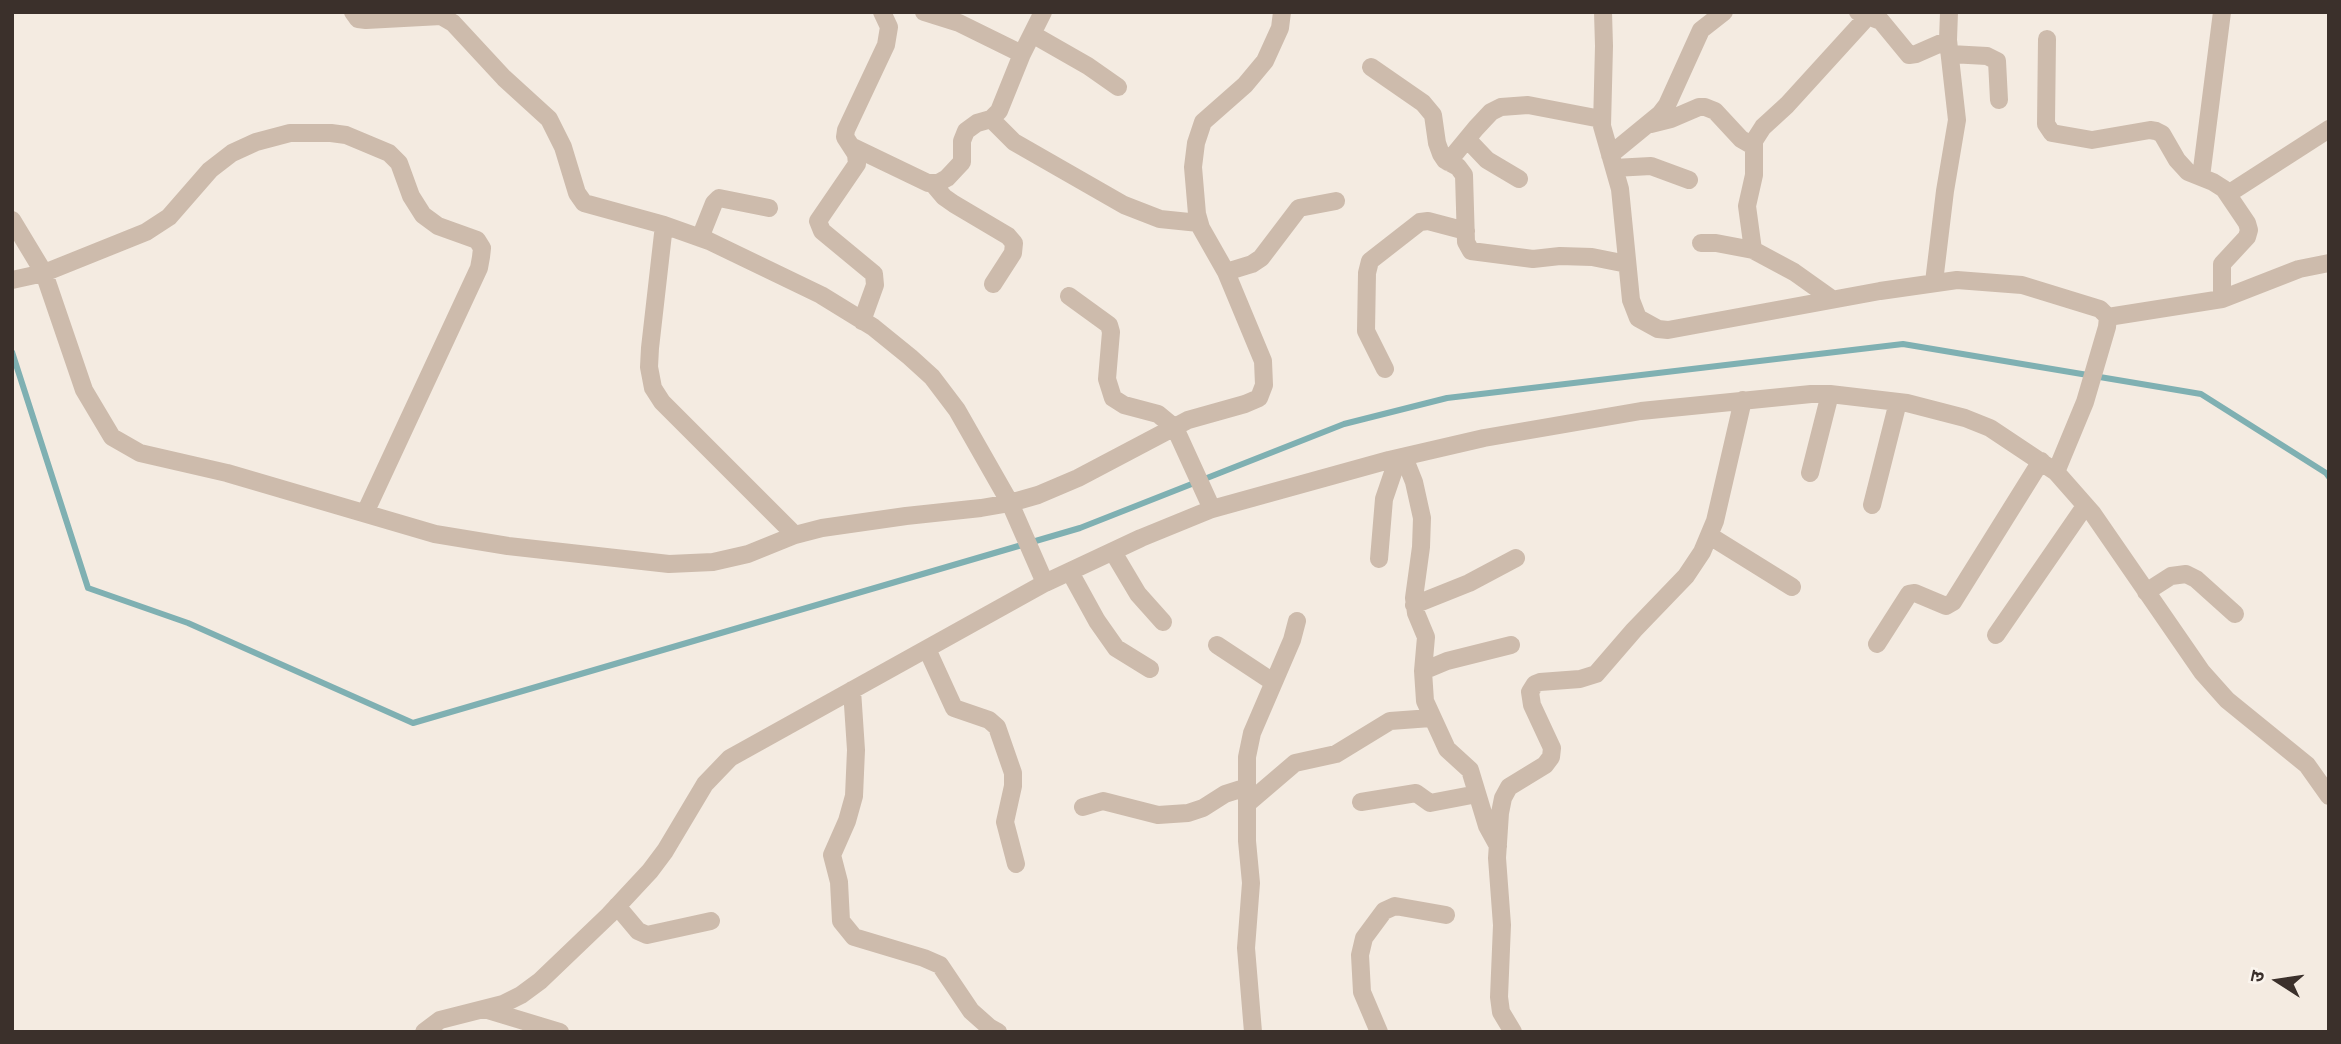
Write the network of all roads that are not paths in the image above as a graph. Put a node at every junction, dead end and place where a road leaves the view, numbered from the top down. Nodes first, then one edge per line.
1 (353, 12) edge
2 (881, 12) edge
3 (924, 12) edge
4 (1043, 12) edge
5 (1282, 12) edge
6 (1603, 12) edge
7 (1724, 12) edge
8 (1950, 12) edge
9 (2222, 12) edge
10 (1863, 14) edge
11 (1032, 34) junction
12 (2047, 39) dead end
13 (1949, 47) junction
14 (1022, 54) junction
15 (1371, 67) dead end
16 (1118, 87) dead end
17 (1999, 100) dead end
18 (991, 119) junction
19 (1601, 119) junction
20 (1651, 124) junction
21 (2329, 129) edge
22 (1467, 139) junction
23 (851, 146) junction
24 (1754, 146) junction
25 (1612, 161) junction
26 (1448, 162) junction
27 (2201, 177) junction
28 (1519, 180) dead end
29 (1689, 180) dead end
30 (933, 184) junction
31 (2228, 194) junction
32 (1336, 201) dead end
33 (769, 208) dead end
34 (12, 220) edge
35 (1199, 223) junction
36 (664, 225) junction
37 (1466, 230) junction
38 (700, 238) junction
39 (1700, 243) dead end
40 (1753, 250) junction
41 (1627, 264) junction
42 (2326, 268) edge
43 (1226, 272) junction
44 (44, 273) junction
45 (19, 279) edge
46 (1934, 282) junction
47 (993, 284) dead end
48 (1069, 296) dead end
49 (1832, 299) junction
50 (2222, 299) junction
51 (862, 321) junction
52 (2107, 322) junction
53 (1385, 369) dead end
54 (1830, 394) junction
55 (1743, 400) junction
56 (1898, 402) junction
57 (1175, 428) junction
58 (1401, 458) junction
59 (2041, 461) junction
60 (2056, 472) junction
61 (1810, 473) dead end
62 (1872, 505) dead end
63 (2085, 506) junction
64 (1212, 509) junction
65 (1012, 510) junction
66 (365, 513) junction
67 (795, 535) junction
68 (1710, 536) junction
69 (1113, 552) junction
70 (1516, 558) dead end
71 (1379, 559) dead end
72 (1070, 572) junction
73 (1043, 578) junction
74 (1792, 587) dead end
75 (2146, 592) junction
76 (1414, 605) junction
77 (2235, 614) dead end
78 (1297, 621) dead end
79 (1163, 622) dead end
80 (1996, 635) dead end
81 (1877, 644) dead end
82 (1511, 645) dead end
83 (1217, 646) dead end
84 (927, 649) junction
85 (1150, 669) dead end
86 (1423, 671) junction
87 (1273, 682) junction
88 (852, 690) junction
89 (1431, 718) junction
90 (1477, 794) junction
91 (1247, 795) junction
92 (2329, 796) edge
93 (1361, 802) dead end
94 (1083, 807) dead end
95 (1498, 846) junction
96 (1016, 864) dead end
97 (617, 906) junction
98 (1446, 915) dead end
99 (710, 922) dead end
100 (484, 1009) junction
101 (424, 1032) edge
102 (561, 1032) edge
103 (998, 1032) edge
104 (1253, 1032) edge
105 (1379, 1032) edge
106 (1513, 1032) edge

1 - 36 street
2 - 23 street
3 - 14 street
4 - 11 street
5 - 35 street
6 - 19 street
7 - 20 street
8 - 13 street
9 - 27 street
10 - 13 street
10 - 24 street
11 - 14 street
11 - 16 street
12 - 27 street
13 - 17 street
13 - 46 street
14 - 18 street
15 - 26 street
18 - 30 street
18 - 35 street
19 - 22 street
19 - 25 street
20 - 24 street
20 - 25 street
21 - 31 street
22 - 26 street
22 - 28 street
23 - 30 street
23 - 51 street
24 - 40 street
25 - 29 street
25 - 41 street
26 - 37 street
27 - 31 street
30 - 47 street
31 - 50 street
32 - 43 street
33 - 38 street
34 - 44 street
35 - 43 street
36 - 38 street
36 - 67 street
37 - 41 street
37 - 53 street
38 - 51 street
39 - 40 street
40 - 49 street
41 - 49 street
42 - 50 street
43 - 57 street
44 - 45 street
44 - 66 street
44 - 66 street
46 - 49 street
46 - 52 street
48 - 57 street
50 - 52 street
51 - 65 street
52 - 60 street
54 - 55 street
54 - 56 street
54 - 61 street
55 - 58 street
55 - 68 street
56 - 59 street
56 - 62 street
57 - 64 street
57 - 65 street
58 - 64 street
58 - 71 street
58 - 76 street
59 - 60 street
59 - 81 street
60 - 63 street
63 - 75 street
63 - 80 street
64 - 69 street
65 - 67 street
65 - 73 street
66 - 67 street
68 - 74 street
68 - 95 street
69 - 72 street
69 - 79 street
70 - 76 street
72 - 73 street
72 - 85 street
73 - 84 street
75 - 77 street
75 - 92 street
76 - 86 street
78 - 87 street
82 - 86 street
83 - 87 street
84 - 88 street
84 - 96 street
86 - 89 street
87 - 91 street
88 - 97 street
88 - 103 street
89 - 90 street
89 - 91 street
90 - 93 street
90 - 95 street
91 - 94 street
91 - 104 street
95 - 106 street
97 - 99 street
97 - 100 street
98 - 105 street
100 - 101 street
100 - 102 street

